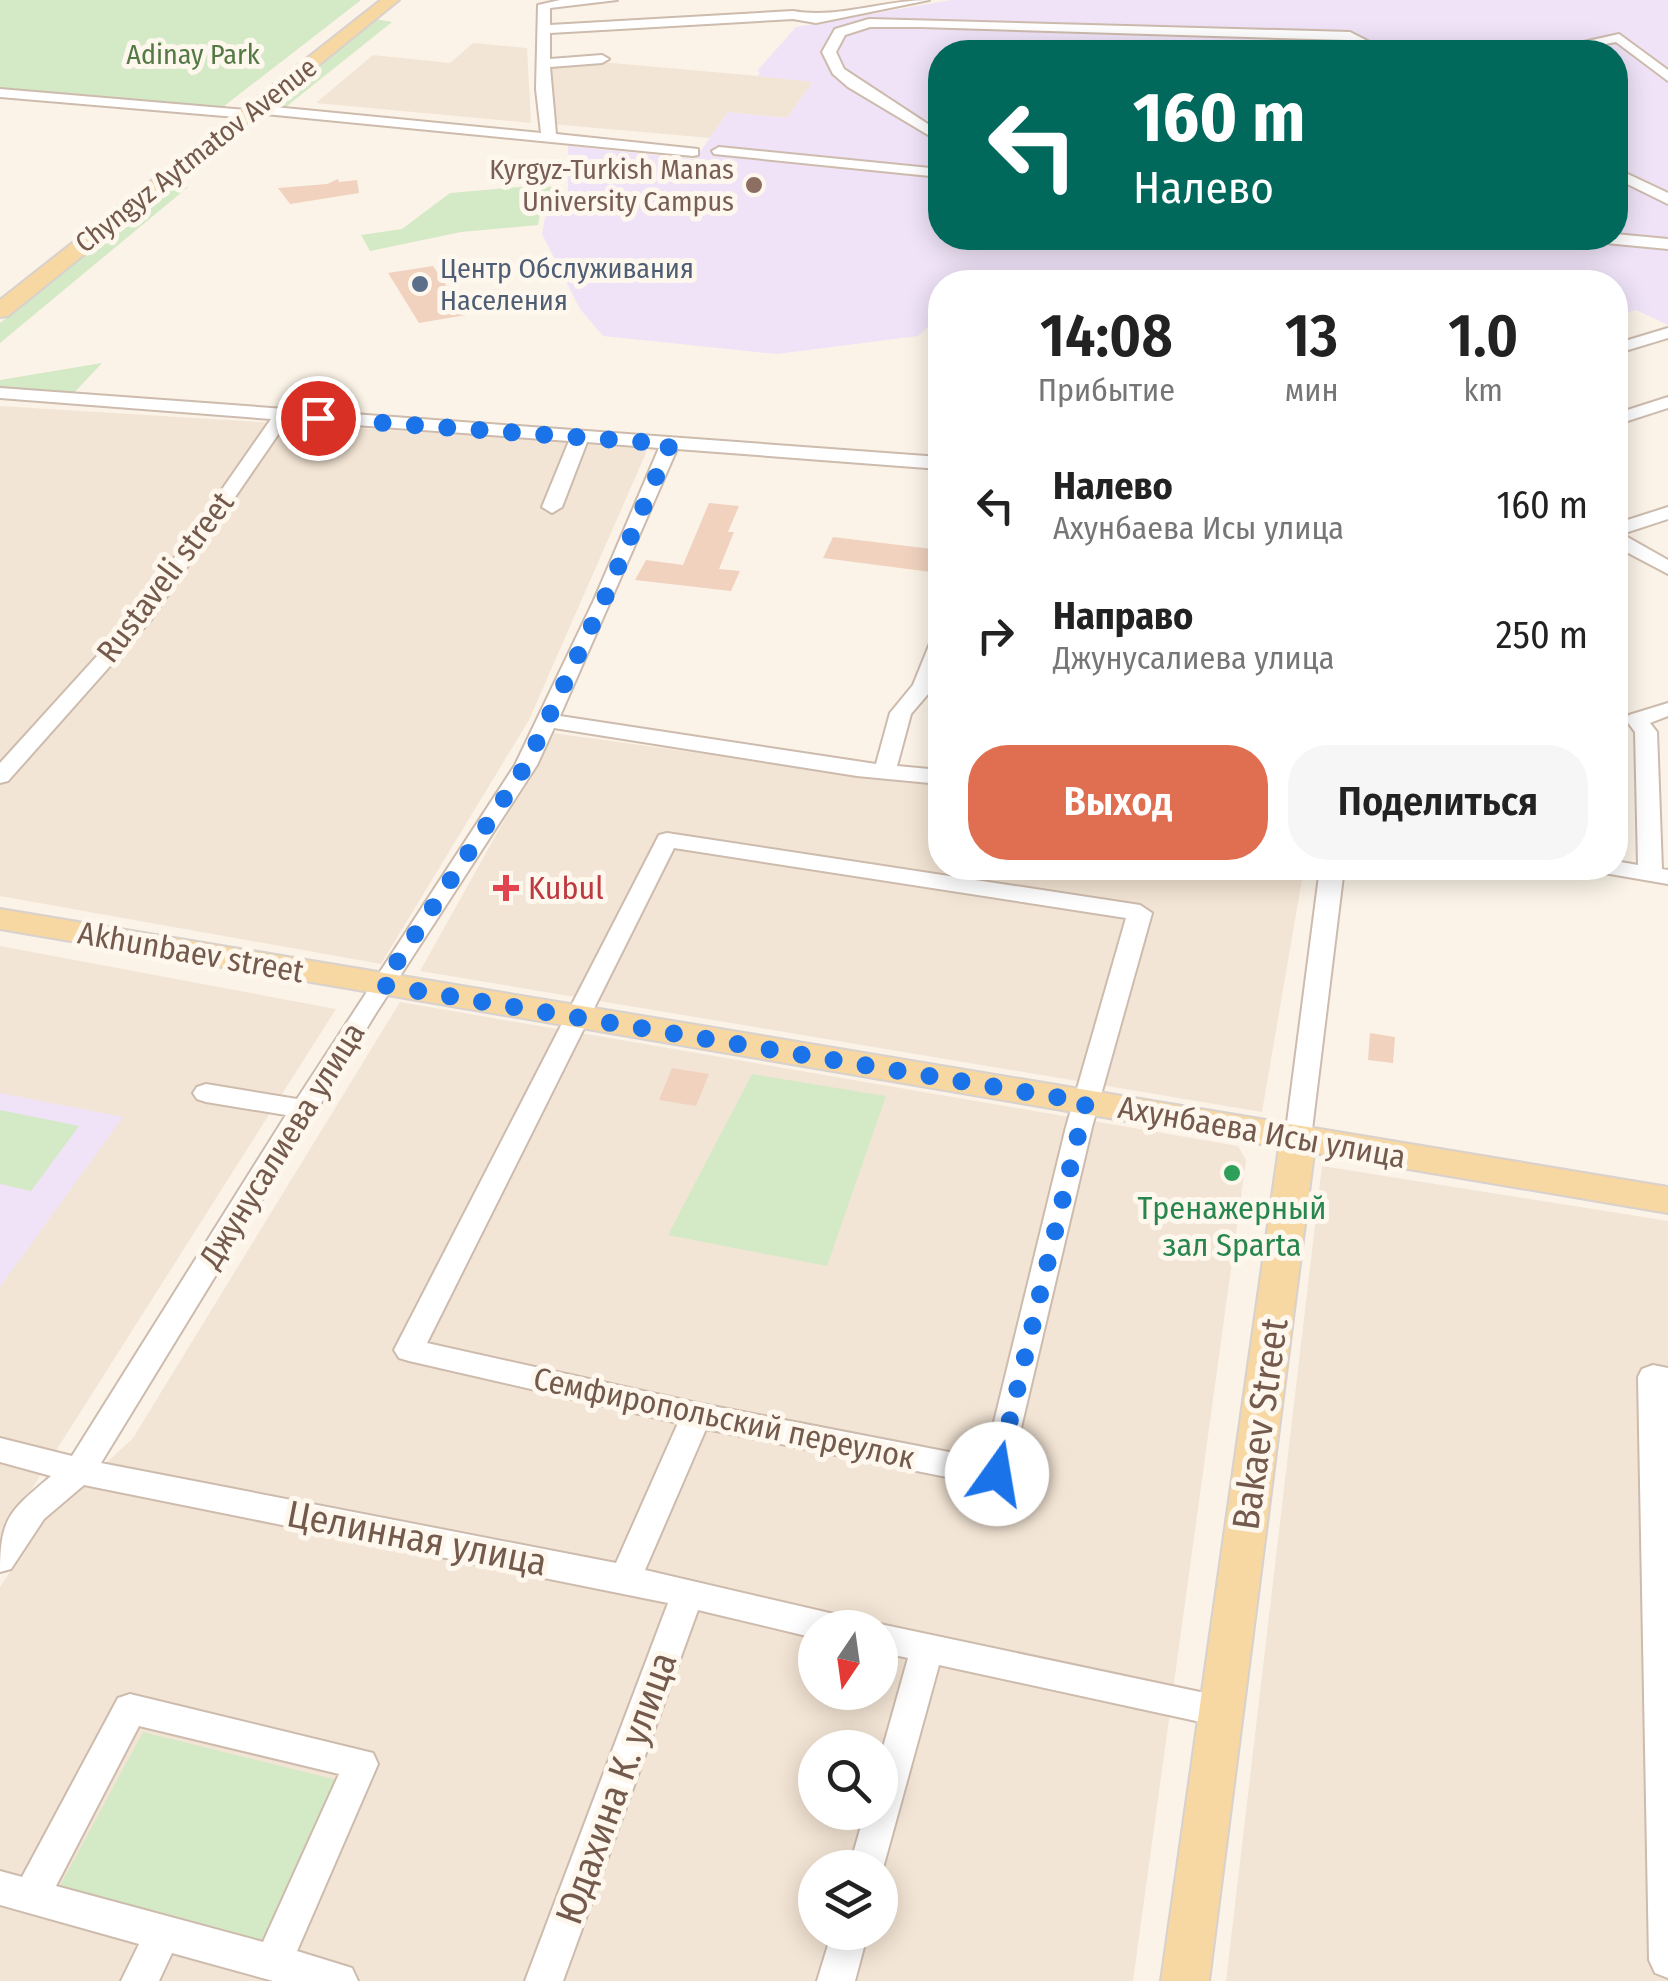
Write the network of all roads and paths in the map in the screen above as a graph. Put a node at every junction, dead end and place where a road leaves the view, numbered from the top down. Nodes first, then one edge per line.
1 (391, 0) edge
2 (611, 0) edge
3 (786, 0) edge
4 (923, 0) edge
5 (793, 15) junction
6 (545, 28) junction
7 (1358, 40) edge
8 (1628, 45) edge
9 (602, 59) dead end
10 (544, 64) junction
11 (1668, 77) edge
12 (0, 93) edge
13 (251, 112) junction
14 (928, 130) edge
15 (550, 139) junction
16 (719, 151) dead end
17 (693, 152) dead end
18 (928, 172) edge
19 (1628, 178) edge
20 (1668, 198) edge
21 (1628, 240) edge
22 (1668, 244) edge
23 (0, 311) edge
24 (1668, 333) edge
25 (1628, 345) edge
26 (0, 393) edge
27 (1668, 402) edge
28 (282, 415) junction
29 (1628, 416) edge
30 (580, 437) junction
31 (670, 444) junction
32 (928, 462) edge
33 (552, 508) dead end
34 (1668, 513) edge
35 (1628, 529) edge
36 (1628, 542) edge
37 (1668, 568) edge
38 (928, 674) edge
39 (1668, 709) edge
40 (548, 721) junction
41 (1657, 733) edge
42 (885, 770) junction
43 (928, 775) edge
44 (0, 776) edge
45 (1628, 871) edge
46 (1659, 876) edge
47 (1330, 880) edge
48 (0, 919) edge
49 (382, 985) junction
50 (575, 1017) junction
51 (206, 1093) dead end
52 (1086, 1102) junction
53 (304, 1109) junction
54 (1298, 1138) junction
55 (1668, 1200) edge
56 (1668, 1380) edge
57 (697, 1415) junction
58 (0, 1450) edge
59 (79, 1471) junction
60 (0, 1560) edge
61 (625, 1580) junction
62 (688, 1594) junction
63 (798, 1620) edge
64 (898, 1642) edge
65 (927, 1649) junction
66 (1219, 1711) junction
67 (873, 1850) edge
68 (16, 1892) edge
69 (163, 1933) junction
70 (845, 1950) edge
71 (1668, 1960) edge
72 (273, 1963) junction
73 (140, 1981) edge
74 (339, 1981) edge
75 (544, 1981) edge
76 (836, 1981) edge
77 (1185, 1981) edge

1 - 13 main road, Chyngyz Aytmatov Avenue
2 - 6 street
3 - 5 street
4 - 5 street
5 - 6 street
6 - 10 street
7 - 14 street
8 - 11 street
9 - 10 street
10 - 15 street
12 - 13 street
13 - 15 street
13 - 23 main road, Chyngyz Aytmatov Avenue
15 - 17 street
16 - 18 street
19 - 20 street
21 - 22 street
24 - 25 street
26 - 28 street
27 - 29 street
28 - 30 street
28 - 44 street, Rustaveli street
30 - 31 street
30 - 33 street
31 - 32 street
31 - 40 street, Джунусалиева улица
34 - 35 street
36 - 37 street
38 - 42 street
39 - 41 street
40 - 42 street
40 - 49 street, Джунусалиева улица
41 - 46 street
42 - 43 street
45 - 46 street
47 - 54 street, Bakaev Street
48 - 49 main road, Akhunbaev street
49 - 50 main road, Ахунбаева Исы улица
49 - 53 street, Джунусалиева улица
50 - 52 main road, Ахунбаева Исы улица
50 - 52 street, Семфиропольский переулок
50 - 57 street, Семфиропольский переулок
51 - 53 street
52 - 54 main road, Ахунбаева Исы улица
52 - 57 street, Семфиропольский переулок
53 - 59 street, Джунусалиева улица
54 - 55 main road, Ахунбаева Исы улица
54 - 66 main road, Bakaev Street
56 - 71 street
57 - 61 street
58 - 59 street, Целинная улица
59 - 60 street, Джунусалиева улица
59 - 61 street, Целинная улица
61 - 62 street, Целинная улица
62 - 63 street, Целинная улица
62 - 75 street, Юдахина К. улица
64 - 65 street
65 - 66 street
65 - 67 street
66 - 77 main road, Bakaev Street
68 - 69 street
68 - 72 street
69 - 72 street
69 - 73 street
70 - 76 street
72 - 74 street

